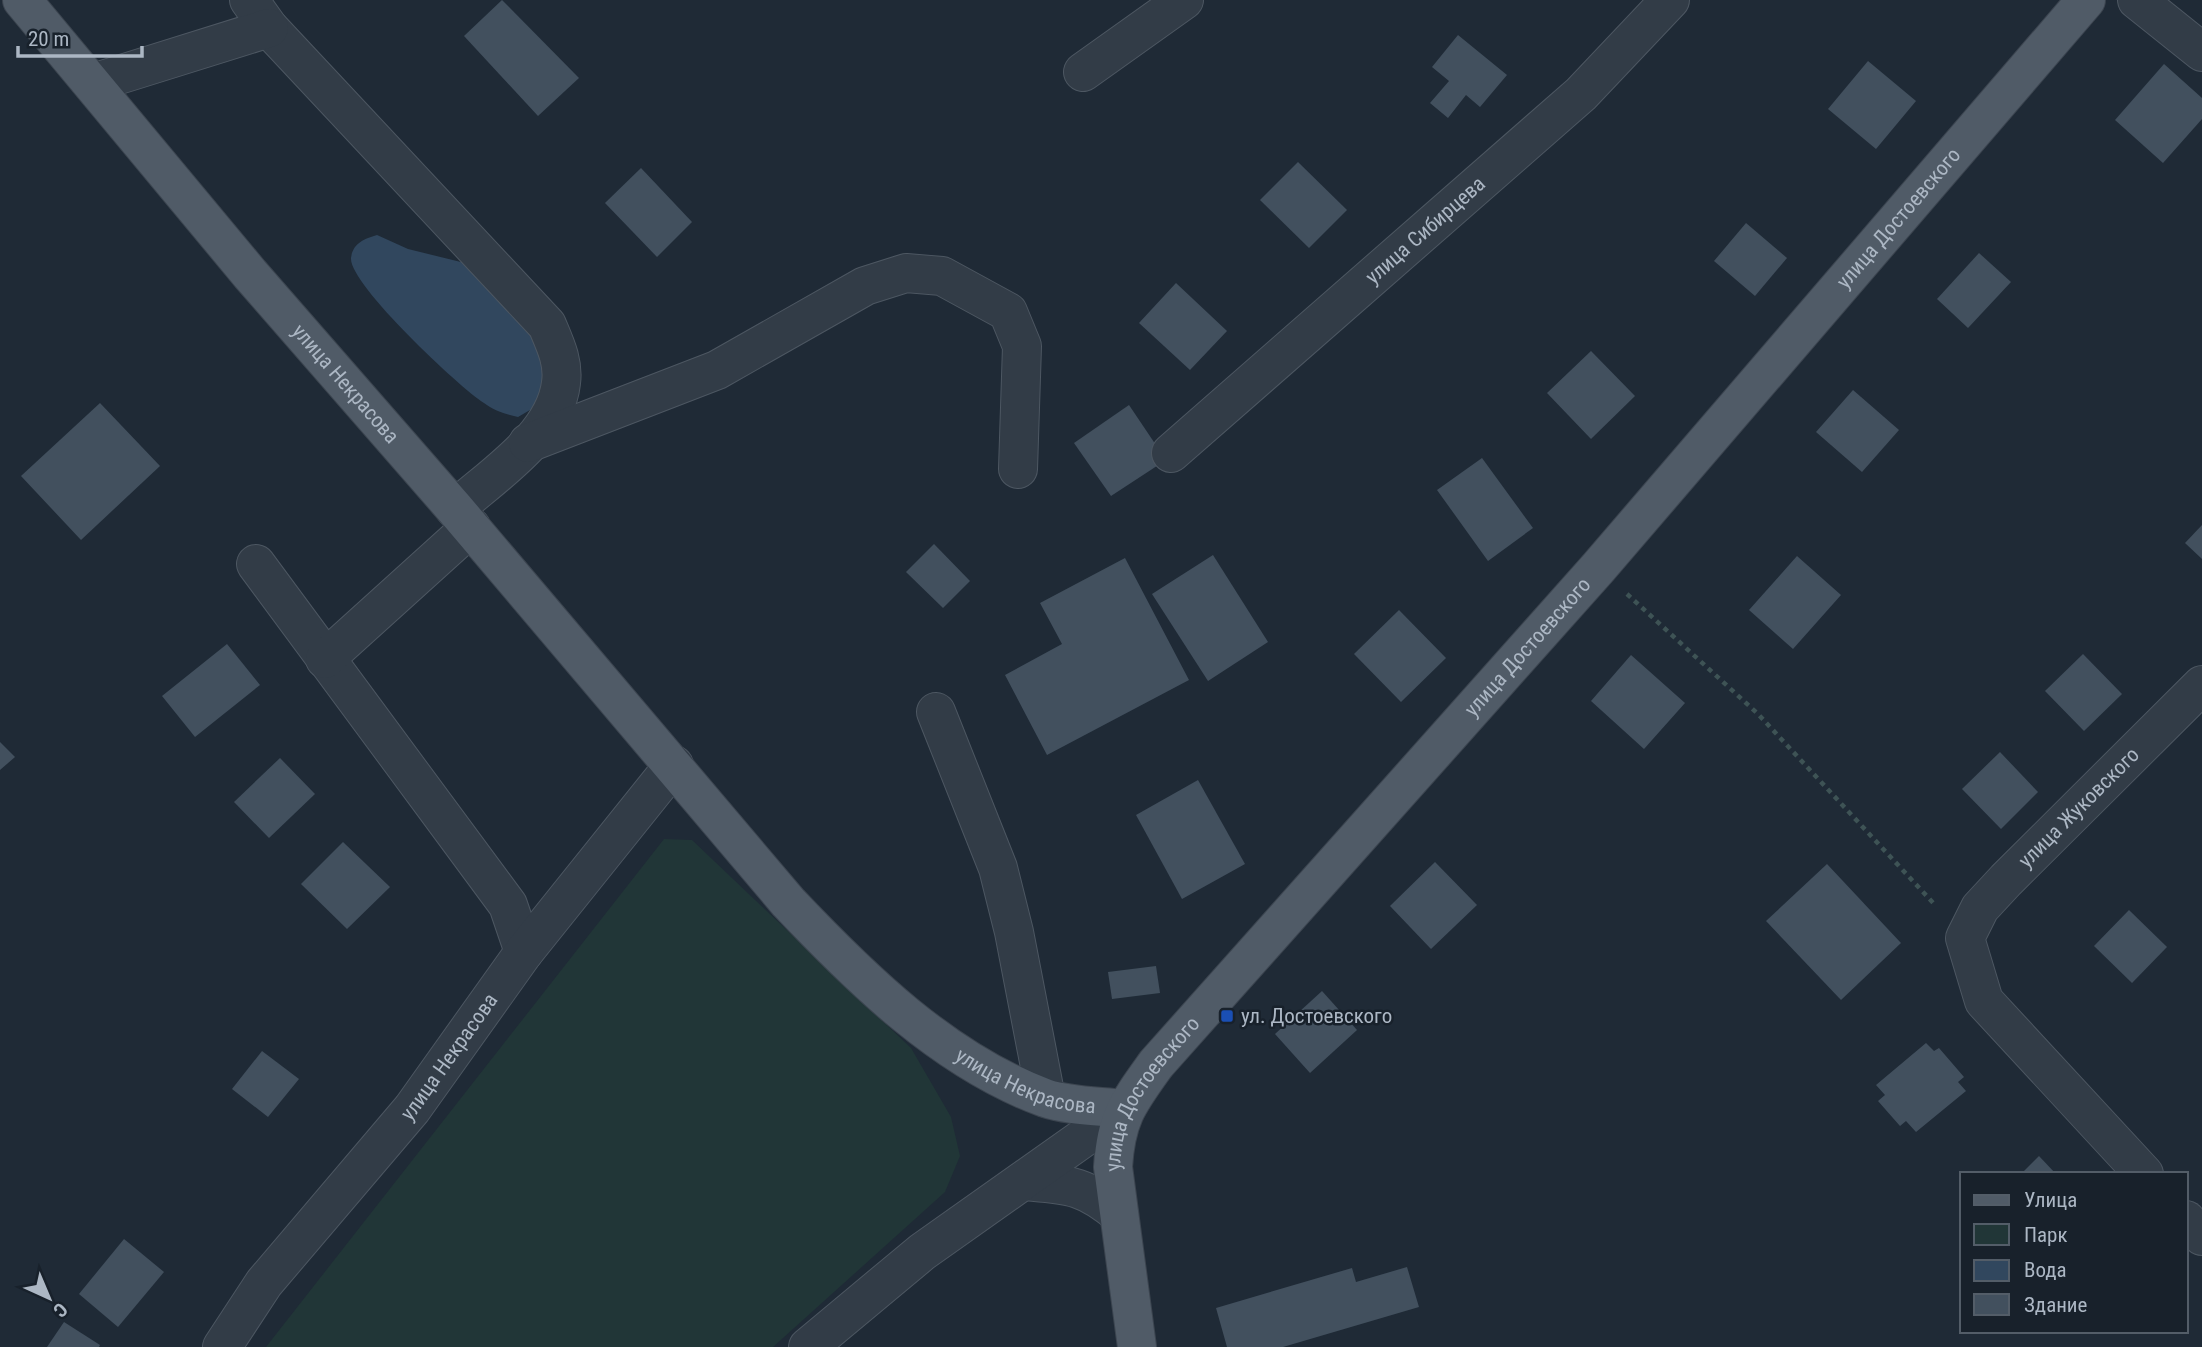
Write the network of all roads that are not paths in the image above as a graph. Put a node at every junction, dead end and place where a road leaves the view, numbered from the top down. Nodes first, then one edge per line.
1 (22, 0) edge
2 (1184, 0) edge
3 (1670, 0) edge
4 (2086, 0) edge
5 (2137, 0) edge
6 (259, 14) edge
7 (2202, 52) edge
8 (1083, 72) dead end
9 (93, 83) junction
10 (528, 443) junction
11 (1171, 453) dead end
12 (1018, 469) dead end
13 (463, 518) junction
14 (256, 564) dead end
15 (325, 659) junction
16 (2202, 685) edge
17 (936, 712) dead end
18 (674, 765) junction
19 (524, 952) junction
20 (1046, 1098) junction
21 (1124, 1109) junction
22 (2142, 1172) edge
23 (1023, 1181) junction
24 (1119, 1214) junction
25 (2188, 1222) edge
26 (2202, 1237) edge
27 (222, 1347) edge
28 (808, 1347) edge
29 (1137, 1347) edge

1 - 9 main road, улица Некрасова
2 - 8 street
3 - 11 street, улица Сибирцева
4 - 21 main road, улица Достоевского
5 - 7 street
6 - 9 street
6 - 10 street
9 - 13 main road, улица Некрасова
10 - 12 street
10 - 13 street
13 - 15 street
13 - 18 main road, улица Некрасова
14 - 15 street
15 - 19 street
16 - 22 street, улица Жуковского
17 - 20 street
18 - 19 street, улица Некрасова
18 - 20 main road, улица Некрасова
19 - 27 street, улица Некрасова
20 - 21 main road, улица Некрасова
21 - 23 street
21 - 24 main road, улица Достоевского
23 - 24 street
23 - 28 street
24 - 29 main road, улица Достоевского
25 - 26 street

